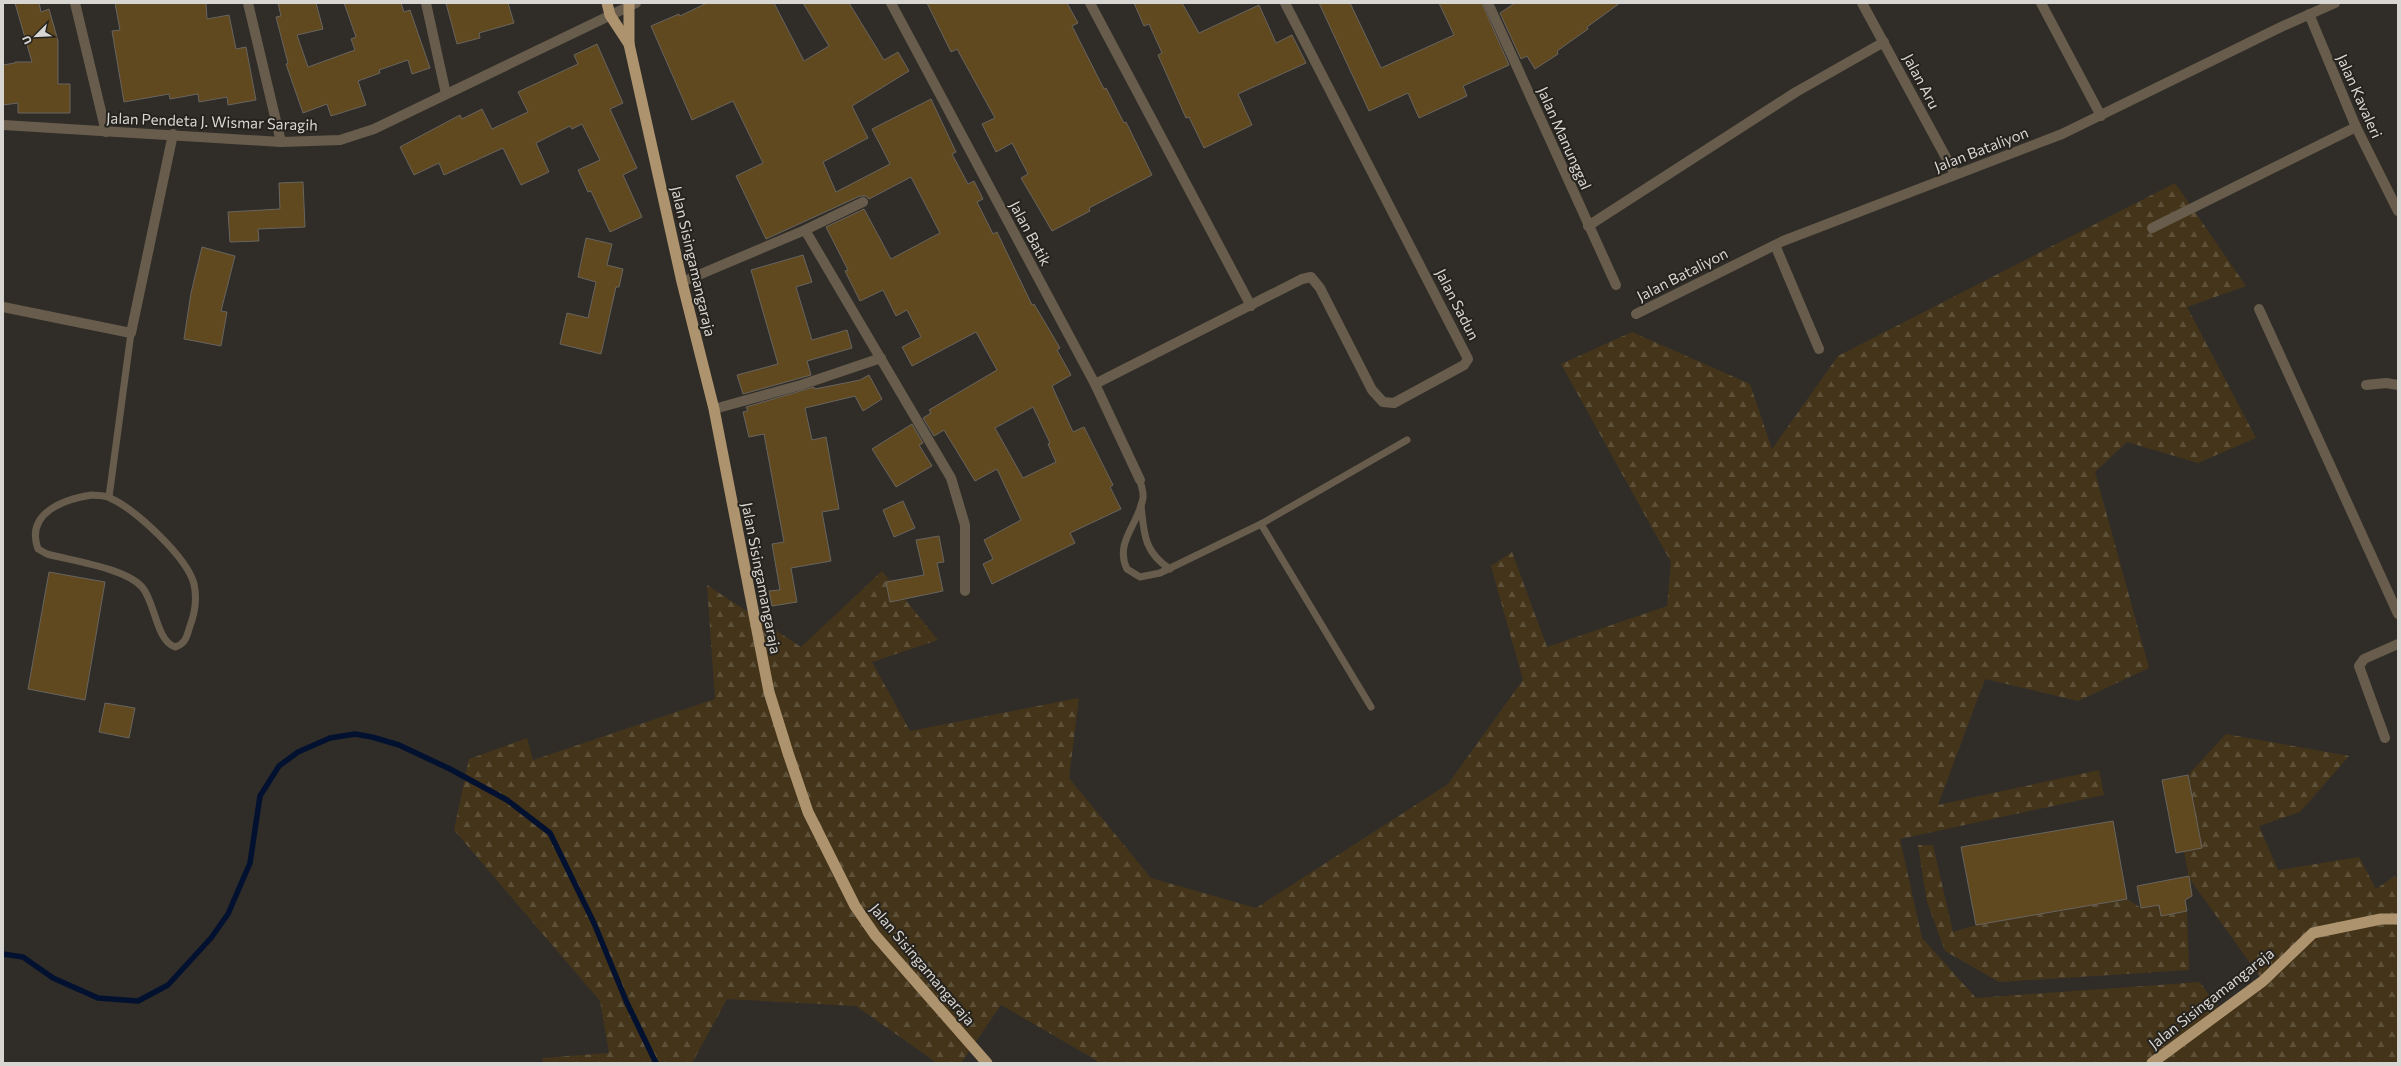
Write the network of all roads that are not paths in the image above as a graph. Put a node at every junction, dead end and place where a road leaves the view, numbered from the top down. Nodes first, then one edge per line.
1 (75, 3) edge
2 (248, 3) edge
3 (426, 3) edge
4 (607, 3) edge
5 (891, 3) edge
6 (1090, 3) edge
7 (1285, 3) edge
8 (1488, 3) edge
9 (1862, 3) edge
10 (2041, 3) edge
11 (2335, 3) edge
12 (632, 4) edge
13 (2309, 14) junction
14 (610, 15) junction
15 (1884, 42) junction
16 (629, 44) junction
17 (446, 94) junction
18 (2101, 116) junction
19 (3, 126) edge
20 (2356, 127) junction
21 (106, 132) junction
22 (172, 134) junction
23 (281, 142) junction
24 (1955, 174) junction
25 (863, 202) dead end
26 (2398, 211) edge
27 (1588, 226) junction
28 (2152, 228) dead end
29 (805, 230) junction
30 (1775, 245) junction
31 (682, 282) junction
32 (1616, 285) dead end
33 (1251, 306) junction
34 (3, 307) edge
35 (2259, 309) dead end
36 (1636, 314) dead end
37 (131, 333) junction
38 (1819, 349) dead end
39 (881, 358) junction
40 (1095, 384) junction
41 (2366, 385) dead end
42 (2398, 385) edge
43 (714, 409) junction
44 (1407, 440) dead end
45 (1140, 480) joint
46 (109, 497) junction
47 (1141, 505) junction
48 (1261, 524) junction
49 (1170, 568) junction
50 (965, 591) dead end
51 (2398, 614) edge
52 (2398, 644) edge
53 (1371, 707) dead end
54 (2384, 738) dead end
55 (2398, 919) edge
56 (987, 1063) edge
57 (2152, 1063) edge

1 - 21 street
2 - 23 street
3 - 17 street
4 - 14 highway, Jalan Sisingamangaraja
5 - 40 street, Jalan Batik
6 - 33 street
7 - 33 street, Jalan Sadun
8 - 27 street, Jalan Manunggal
9 - 15 street, Jalan Aru
10 - 18 street
11 - 13 street, Jalan Bataliyon
12 - 14 street, Jalan Pendeta J. Wismar Saragih
12 - 16 highway, Jalan Sisingamangaraja
13 - 18 street, Jalan Bataliyon
13 - 20 street, Jalan Kavaleri
14 - 16 highway, Jalan Sisingamangaraja
14 - 17 street, Jalan Pendeta J. Wismar Saragih
15 - 24 street, Jalan Aru
15 - 27 street
16 - 31 highway, Jalan Sisingamangaraja
17 - 23 street, Jalan Pendeta J. Wismar Saragih
18 - 24 street, Jalan Bataliyon
19 - 21 street, Jalan Pendeta J. Wismar Saragih
20 - 26 street, Jalan Kavaleri
20 - 28 street
21 - 22 street, Jalan Pendeta J. Wismar Saragih
22 - 23 street, Jalan Pendeta J. Wismar Saragih
22 - 37 street
24 - 30 street, Jalan Bataliyon
25 - 29 street
27 - 32 street, Jalan Manunggal
29 - 31 street
29 - 39 street
30 - 36 street, Jalan Bataliyon
30 - 38 street
31 - 43 highway, Jalan Sisingamangaraja
33 - 40 street, Jalan Sadun
34 - 37 street
35 - 51 street
37 - 46 lane
39 - 43 street
39 - 50 street
40 - 45 street, Jalan Batik
41 - 42 street
43 - 56 highway, Jalan Sisingamangaraja
44 - 48 lane
45 - 47 lane
46 - 46 lane
47 - 49 lane
47 - 49 lane
48 - 49 lane
48 - 53 lane
52 - 54 street
55 - 57 highway, Jalan Sisingamangaraja

